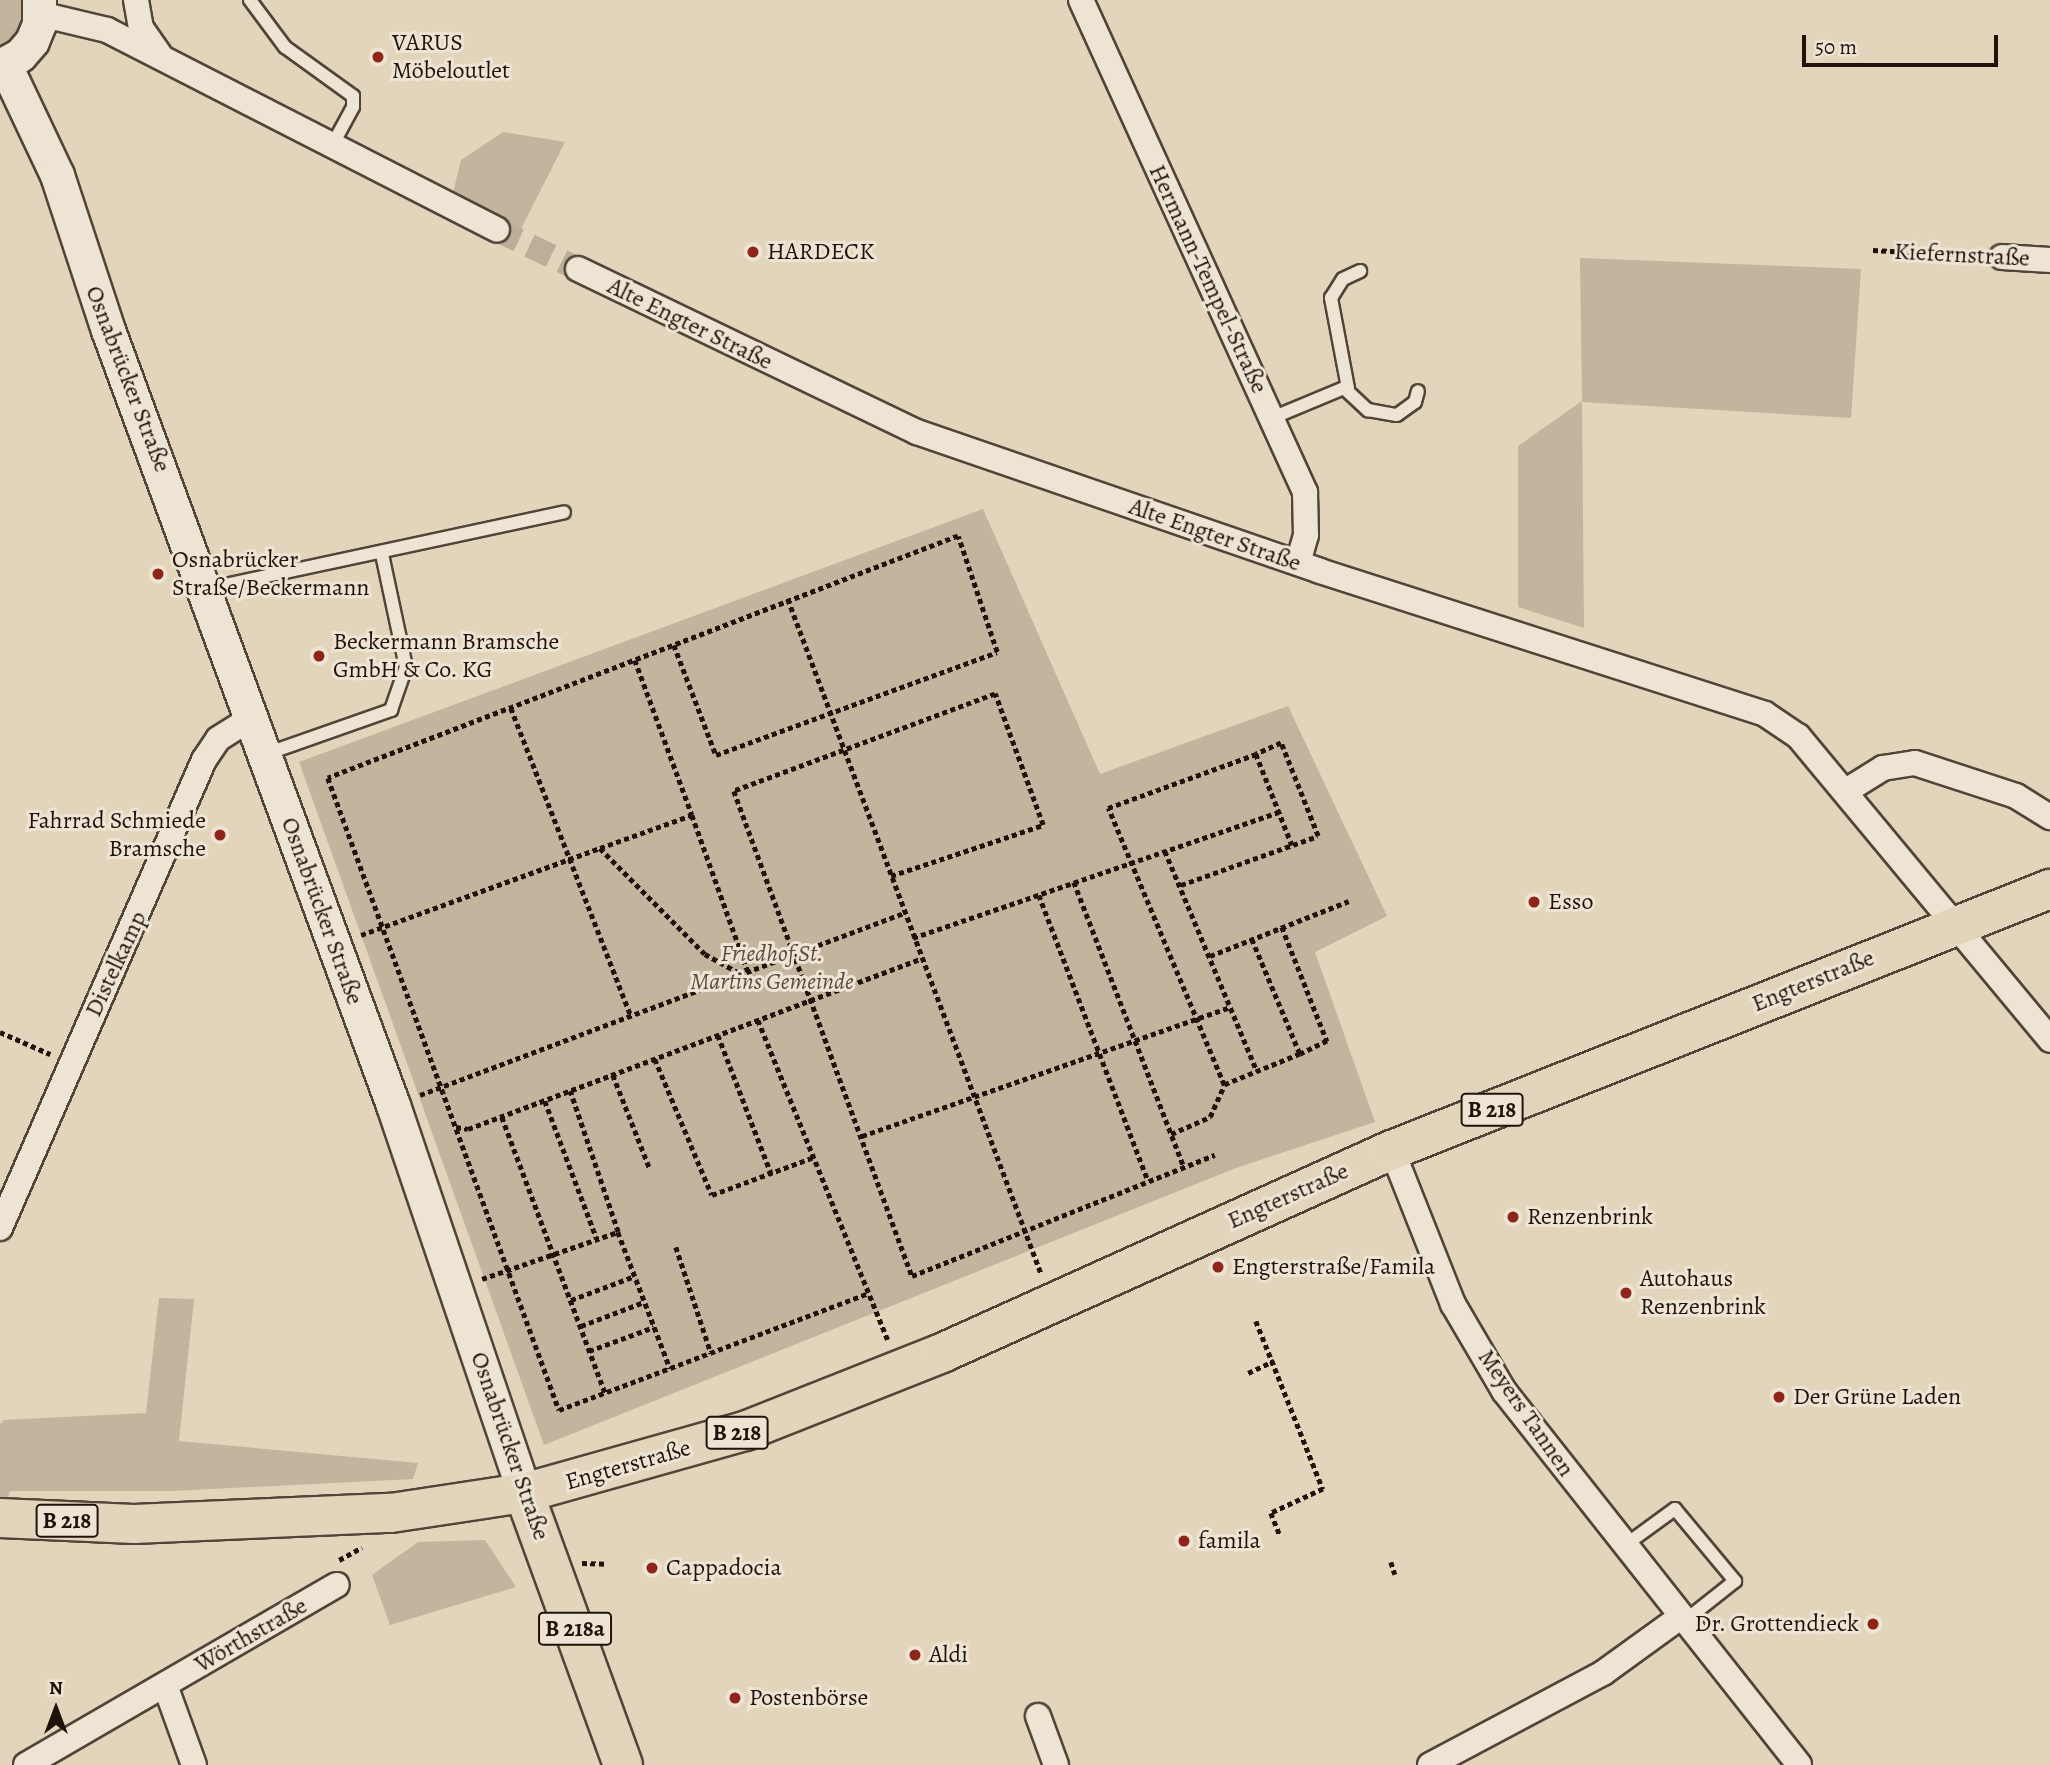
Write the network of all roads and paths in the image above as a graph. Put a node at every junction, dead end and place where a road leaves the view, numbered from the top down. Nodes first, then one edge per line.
1 (136, 0) edge
2 (250, 0) edge
3 (1081, 0) edge
4 (39, 7) edge
5 (162, 57) junction
6 (2, 65) edge
7 (333, 144) junction
8 (497, 230) tunnel mouth
9 (1873, 250) dead end
10 (2003, 257) joint
11 (2050, 260) edge
12 (578, 269) tunnel mouth
13 (1360, 271) dead end
14 (1348, 388) junction
15 (1418, 391) dead end
16 (1272, 418) junction
17 (564, 512) dead end
18 (383, 554) junction
19 (1298, 563) junction
20 (206, 590) junction
21 (788, 599) junction
22 (674, 645) junction
23 (635, 660) junction
24 (511, 708) junction
25 (831, 713) junction
26 (253, 717) junction
27 (844, 750) junction
28 (266, 754) junction
29 (1256, 754) junction
30 (1846, 791) junction
31 (1279, 811) junction
32 (692, 816) junction
33 (2050, 817) edge
34 (1292, 845) junction
35 (600, 848) junction
36 (1165, 851) junction
37 (571, 858) junction
38 (1130, 863) junction
39 (891, 876) junction
40 (1074, 883) junction
41 (1181, 885) junction
42 (2050, 889) edge
43 (1039, 895) junction
44 (1349, 901) dead end
45 (904, 913) junction
46 (1955, 925) junction
47 (1282, 927) junction
48 (380, 928) junction
49 (913, 938) junction
50 (1252, 939) junction
51 (794, 953) junction
52 (1210, 956) junction
53 (921, 959) junction
54 (748, 971) junction
55 (740, 974) junction
56 (812, 1000) junction
57 (1230, 1007) junction
58 (631, 1015) junction
59 (1197, 1019) junction
60 (758, 1020) junction
61 (0, 1032) edge
62 (718, 1035) junction
63 (2050, 1040) edge
64 (1135, 1041) junction
65 (1098, 1054) junction
66 (1300, 1054) junction
67 (655, 1059) junction
68 (71, 1063) junction
69 (1257, 1071) junction
70 (613, 1075) junction
71 (1224, 1085) junction
72 (441, 1087) junction
73 (570, 1091) junction
74 (974, 1097) junction
75 (545, 1101) junction
76 (393, 1105) junction
77 (502, 1117) junction
78 (455, 1127) junction
79 (1171, 1134) junction
80 (862, 1136) junction
81 (1392, 1150) junction
82 (1215, 1155) dead end
83 (814, 1157) junction
84 (1184, 1167) junction
85 (650, 1169) dead end
86 (771, 1173) junction
87 (1148, 1181) junction
88 (0, 1228) edge
89 (1024, 1231) junction
90 (618, 1232) junction
91 (597, 1239) junction
92 (676, 1247) dead end
93 (1031, 1250) dead end
94 (554, 1254) junction
95 (506, 1271) junction
96 (635, 1276) junction
97 (455, 1289) junction
98 (869, 1293) junction
99 (571, 1300) junction
100 (644, 1302) junction
101 (1256, 1321) dead end
102 (580, 1326) junction
103 (654, 1327) junction
104 (589, 1351) junction
105 (711, 1353) junction
106 (1273, 1361) junction
107 (670, 1368) junction
108 (899, 1369) junction
109 (1248, 1373) dead end
110 (605, 1393) junction
111 (524, 1493) junction
112 (0, 1518) edge
113 (1280, 1535) dead end
114 (365, 1545) dead end
115 (1623, 1546) junction
116 (1391, 1562) dead end
117 (1395, 1574) dead end
118 (333, 1575) joint
119 (1681, 1620) junction
120 (166, 1685) junction
121 (1038, 1716) dead end
122 (26, 1765) edge
123 (194, 1765) edge
124 (623, 1765) edge
125 (1056, 1765) edge
126 (1430, 1765) edge
127 (1799, 1765) edge

1 - 5 street
2 - 7 lane
3 - 16 street, Hermann-Tempel-Straße
4 - 5 street
4 - 6 main road
5 - 7 street
6 - 20 main road, Osnabrücker Straße
7 - 8 street
9 - 10 path, Kiefernstraße
10 - 11 street, Kiefernstraße
12 - 19 street, Alte Engter Straße
13 - 14 lane
14 - 15 lane
14 - 16 lane
16 - 19 street, Hermann-Tempel-Straße
17 - 18 lane
18 - 20 lane
18 - 28 lane
19 - 30 street, Alte Engter Straße
20 - 26 main road, Osnabrücker Straße
21 - 22 path
21 - 25 path
21 - 25 path
22 - 23 path
22 - 25 path
23 - 24 path
23 - 32 path
24 - 37 path
24 - 48 path
25 - 27 path
26 - 28 main road, Osnabrücker Straße
26 - 68 street, Distelkamp
27 - 39 path
27 - 39 path
27 - 51 path
28 - 76 main road, Osnabrücker Straße
29 - 31 path
29 - 34 path
29 - 38 path
30 - 33 street
30 - 46 street, Alte Engter Straße
31 - 34 path
31 - 36 path
32 - 35 path
32 - 54 path
34 - 41 path
35 - 37 path
35 - 55 path
36 - 38 path
36 - 41 path
37 - 48 path
37 - 58 path
38 - 40 path
38 - 59 path
39 - 45 path
40 - 43 path
40 - 64 path
41 - 52 path
42 - 46 main road, Engterstraße / B 218
43 - 49 path
43 - 65 path
44 - 47 path
45 - 49 path
45 - 51 path
46 - 63 street, Alte Engter Straße
46 - 81 main road, Engterstraße / B 218
47 - 50 path
47 - 66 path
48 - 72 path
49 - 53 path
50 - 52 path
50 - 66 path
51 - 54 path
51 - 56 path
52 - 57 path
53 - 56 path
53 - 74 path
54 - 55 path
55 - 58 path
56 - 60 path
56 - 80 path
57 - 59 path
57 - 69 path
58 - 72 path
59 - 64 path
59 - 71 path
60 - 62 path
60 - 83 path
61 - 68 path
62 - 67 path
62 - 86 path
64 - 65 path
64 - 79 path
65 - 74 path
65 - 87 path
66 - 69 path
67 - 70 path
67 - 86 path
68 - 88 street, Distelkamp
69 - 71 path
70 - 73 path
70 - 85 path
71 - 79 path
72 - 76 path
72 - 78 path
73 - 75 path
73 - 90 path
74 - 80 path
74 - 89 path
75 - 77 path
75 - 91 path
76 - 97 main road, Osnabrücker Straße
77 - 78 path
77 - 94 path
78 - 95 path
79 - 84 path
80 - 89 path
81 - 108 main road, Engterstraße / B 218
81 - 115 street, Meyers Tannen
82 - 84 path
83 - 86 path
83 - 98 path
84 - 87 path
87 - 89 path
89 - 93 path
90 - 91 path
90 - 96 path
91 - 94 path
92 - 105 path
94 - 95 path
94 - 99 path
95 - 97 path
95 - 110 path
96 - 99 path
96 - 100 path
97 - 111 main road, Osnabrücker Straße
98 - 105 path
98 - 108 path
99 - 102 path
100 - 102 path
100 - 103 path
101 - 106 path
102 - 104 path
103 - 104 path
103 - 107 path
104 - 110 path
105 - 107 path
106 - 109 path
106 - 113 path
107 - 110 path
108 - 111 main road, Engterstraße / B 218
111 - 112 main road, B 218
111 - 124 main road, Osnabrücker Straße / B 218a
114 - 118 path
115 - 119 street, Meyers Tannen
115 - 119 lane
116 - 117 path
118 - 120 street, Wörthstraße
119 - 126 street
119 - 127 street, Meyers Tannen
120 - 122 street, Wörthstraße
120 - 123 street, Wörthstraße
121 - 125 street

